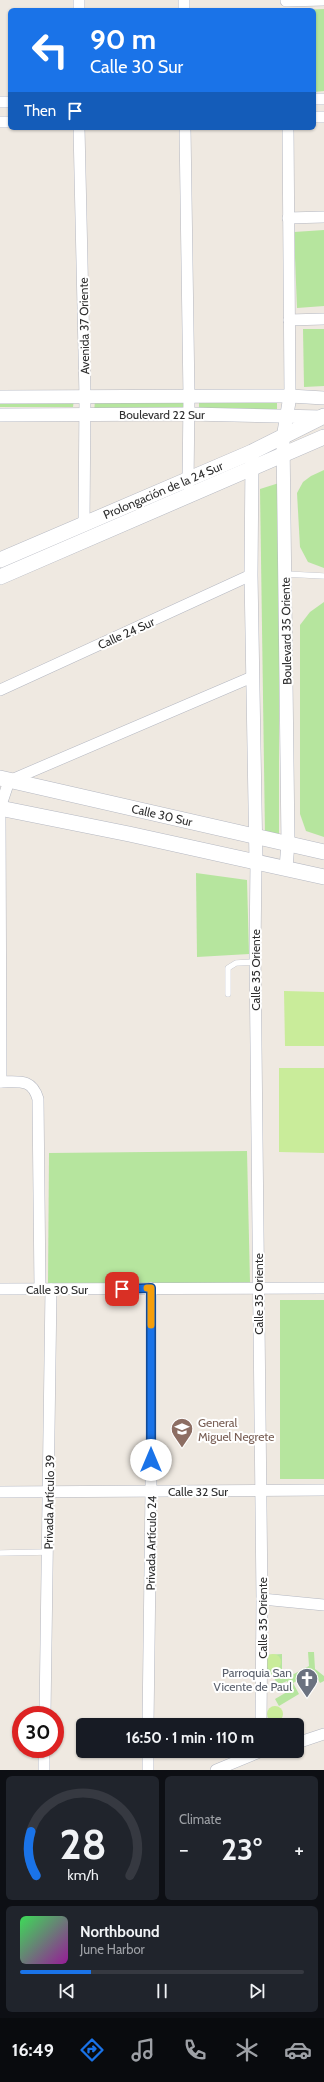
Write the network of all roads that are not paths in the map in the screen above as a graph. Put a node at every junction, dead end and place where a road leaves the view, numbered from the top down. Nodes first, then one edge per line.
1 (324, 0) edge
2 (286, 4) edge
3 (80, 130) edge
4 (185, 130) edge
5 (288, 130) edge
6 (324, 217) edge
7 (288, 218) junction
8 (289, 320) junction
9 (324, 320) edge
10 (290, 396) junction
11 (0, 397) edge
12 (85, 397) junction
13 (189, 397) junction
14 (324, 398) edge
15 (86, 414) junction
16 (189, 414) junction
17 (0, 415) edge
18 (286, 415) junction
19 (323, 417) edge
20 (324, 437) edge
21 (283, 438) junction
22 (252, 452) junction
23 (283, 455) junction
24 (253, 468) junction
25 (188, 479) junction
26 (188, 496) junction
27 (84, 525) junction
28 (0, 560) edge
29 (285, 574) junction
30 (252, 575) junction
31 (324, 576) edge
32 (0, 577) edge
33 (252, 677) junction
34 (0, 690) edge
35 (5, 780) edge
36 (0, 808) edge
37 (0, 818) edge
38 (257, 836) junction
39 (288, 843) junction
40 (324, 852) edge
41 (256, 862) junction
42 (286, 868) junction
43 (324, 877) edge
44 (255, 962) junction
45 (228, 994) dead end
46 (1, 1082) edge
47 (151, 1288) junction
48 (258, 1288) junction
49 (324, 1288) edge
50 (0, 1289) edge
51 (46, 1289) junction
52 (324, 1490) edge
53 (260, 1491) junction
54 (0, 1492) edge
55 (49, 1492) junction
56 (151, 1492) junction
57 (0, 1552) edge
58 (48, 1552) junction
59 (262, 1599) junction
60 (324, 1605) edge
61 (45, 1706) edge
62 (148, 1718) edge
63 (261, 1718) edge
64 (324, 1734) edge
65 (304, 1741) edge
66 (44, 1758) edge
67 (148, 1758) edge
68 (244, 1758) edge
69 (44, 1770) edge
70 (148, 1770) edge
71 (216, 1770) edge

1 - 2 street
3 - 12 street, Avenida 37 Oriente
4 - 13 street
5 - 7 street
6 - 7 street
7 - 8 street
8 - 9 street
8 - 10 street
10 - 13 street, Boulevard 22 Sur
10 - 14 street, Boulevard 22 Sur
10 - 18 street, Boulevard 35 Oriente
11 - 12 street, Boulevard 22 Sur
12 - 13 street, Boulevard 22 Sur
12 - 15 street, Avenida 37 Oriente
13 - 16 street
15 - 16 street, Boulevard 22 Sur
15 - 17 street, Boulevard 22 Sur
15 - 27 street, Avenida 37 Oriente
16 - 18 street, Boulevard 22 Sur
16 - 25 street
18 - 19 street, Boulevard 22 Sur
18 - 21 street, Boulevard 35 Oriente
19 - 21 main road, Prolongación de la 24 Sur
20 - 23 main road, Prolongación de la 24 Sur
21 - 22 main road, Prolongación de la 24 Sur
21 - 23 street, Boulevard 35 Oriente
22 - 24 street
22 - 25 main road, Prolongación de la 24 Sur
23 - 24 main road, Prolongación de la 24 Sur
23 - 29 street, Boulevard 35 Oriente
24 - 26 main road, Prolongación de la 24 Sur
24 - 30 street
25 - 26 street
25 - 27 main road, Prolongación de la 24 Sur
26 - 32 main road, Prolongación de la 24 Sur
27 - 28 main road, Prolongación de la 24 Sur
29 - 31 lane
29 - 39 street, Boulevard 35 Oriente
30 - 33 street
30 - 34 street, Calle 24 Sur
33 - 35 street
33 - 38 street
35 - 36 street
35 - 38 main road, Calle 30 Sur
36 - 41 main road
37 - 46 street
38 - 39 main road, Calle 30 Sur
38 - 41 street
39 - 40 main road, Calle 30 Sur
39 - 42 street, Boulevard 35 Oriente
41 - 42 main road
41 - 44 street, Calle 35 Oriente
42 - 43 main road
44 - 45 lane
44 - 48 street, Calle 35 Oriente
46 - 51 street, Privada Artículo 39
47 - 48 street, Calle 30 Sur
47 - 51 street, Calle 30 Sur
47 - 56 street, Privada Artículo 24
48 - 49 street, Calle 30 Sur
48 - 53 street, Calle 35 Oriente
50 - 51 street, Calle 30 Sur
51 - 55 street, Privada Artículo 39
52 - 53 street, Calle 32 Sur
53 - 56 street, Calle 32 Sur
53 - 59 street, Calle 35 Oriente
54 - 55 street, Calle 32 Sur
55 - 56 street, Calle 32 Sur
55 - 58 street, Privada Artículo 39
56 - 62 street, Privada Artículo 24
57 - 58 lane
58 - 61 street, Privada Artículo 39
59 - 60 street
59 - 63 street, Calle 35 Oriente
64 - 65 street
66 - 69 street
67 - 70 street
68 - 71 street

